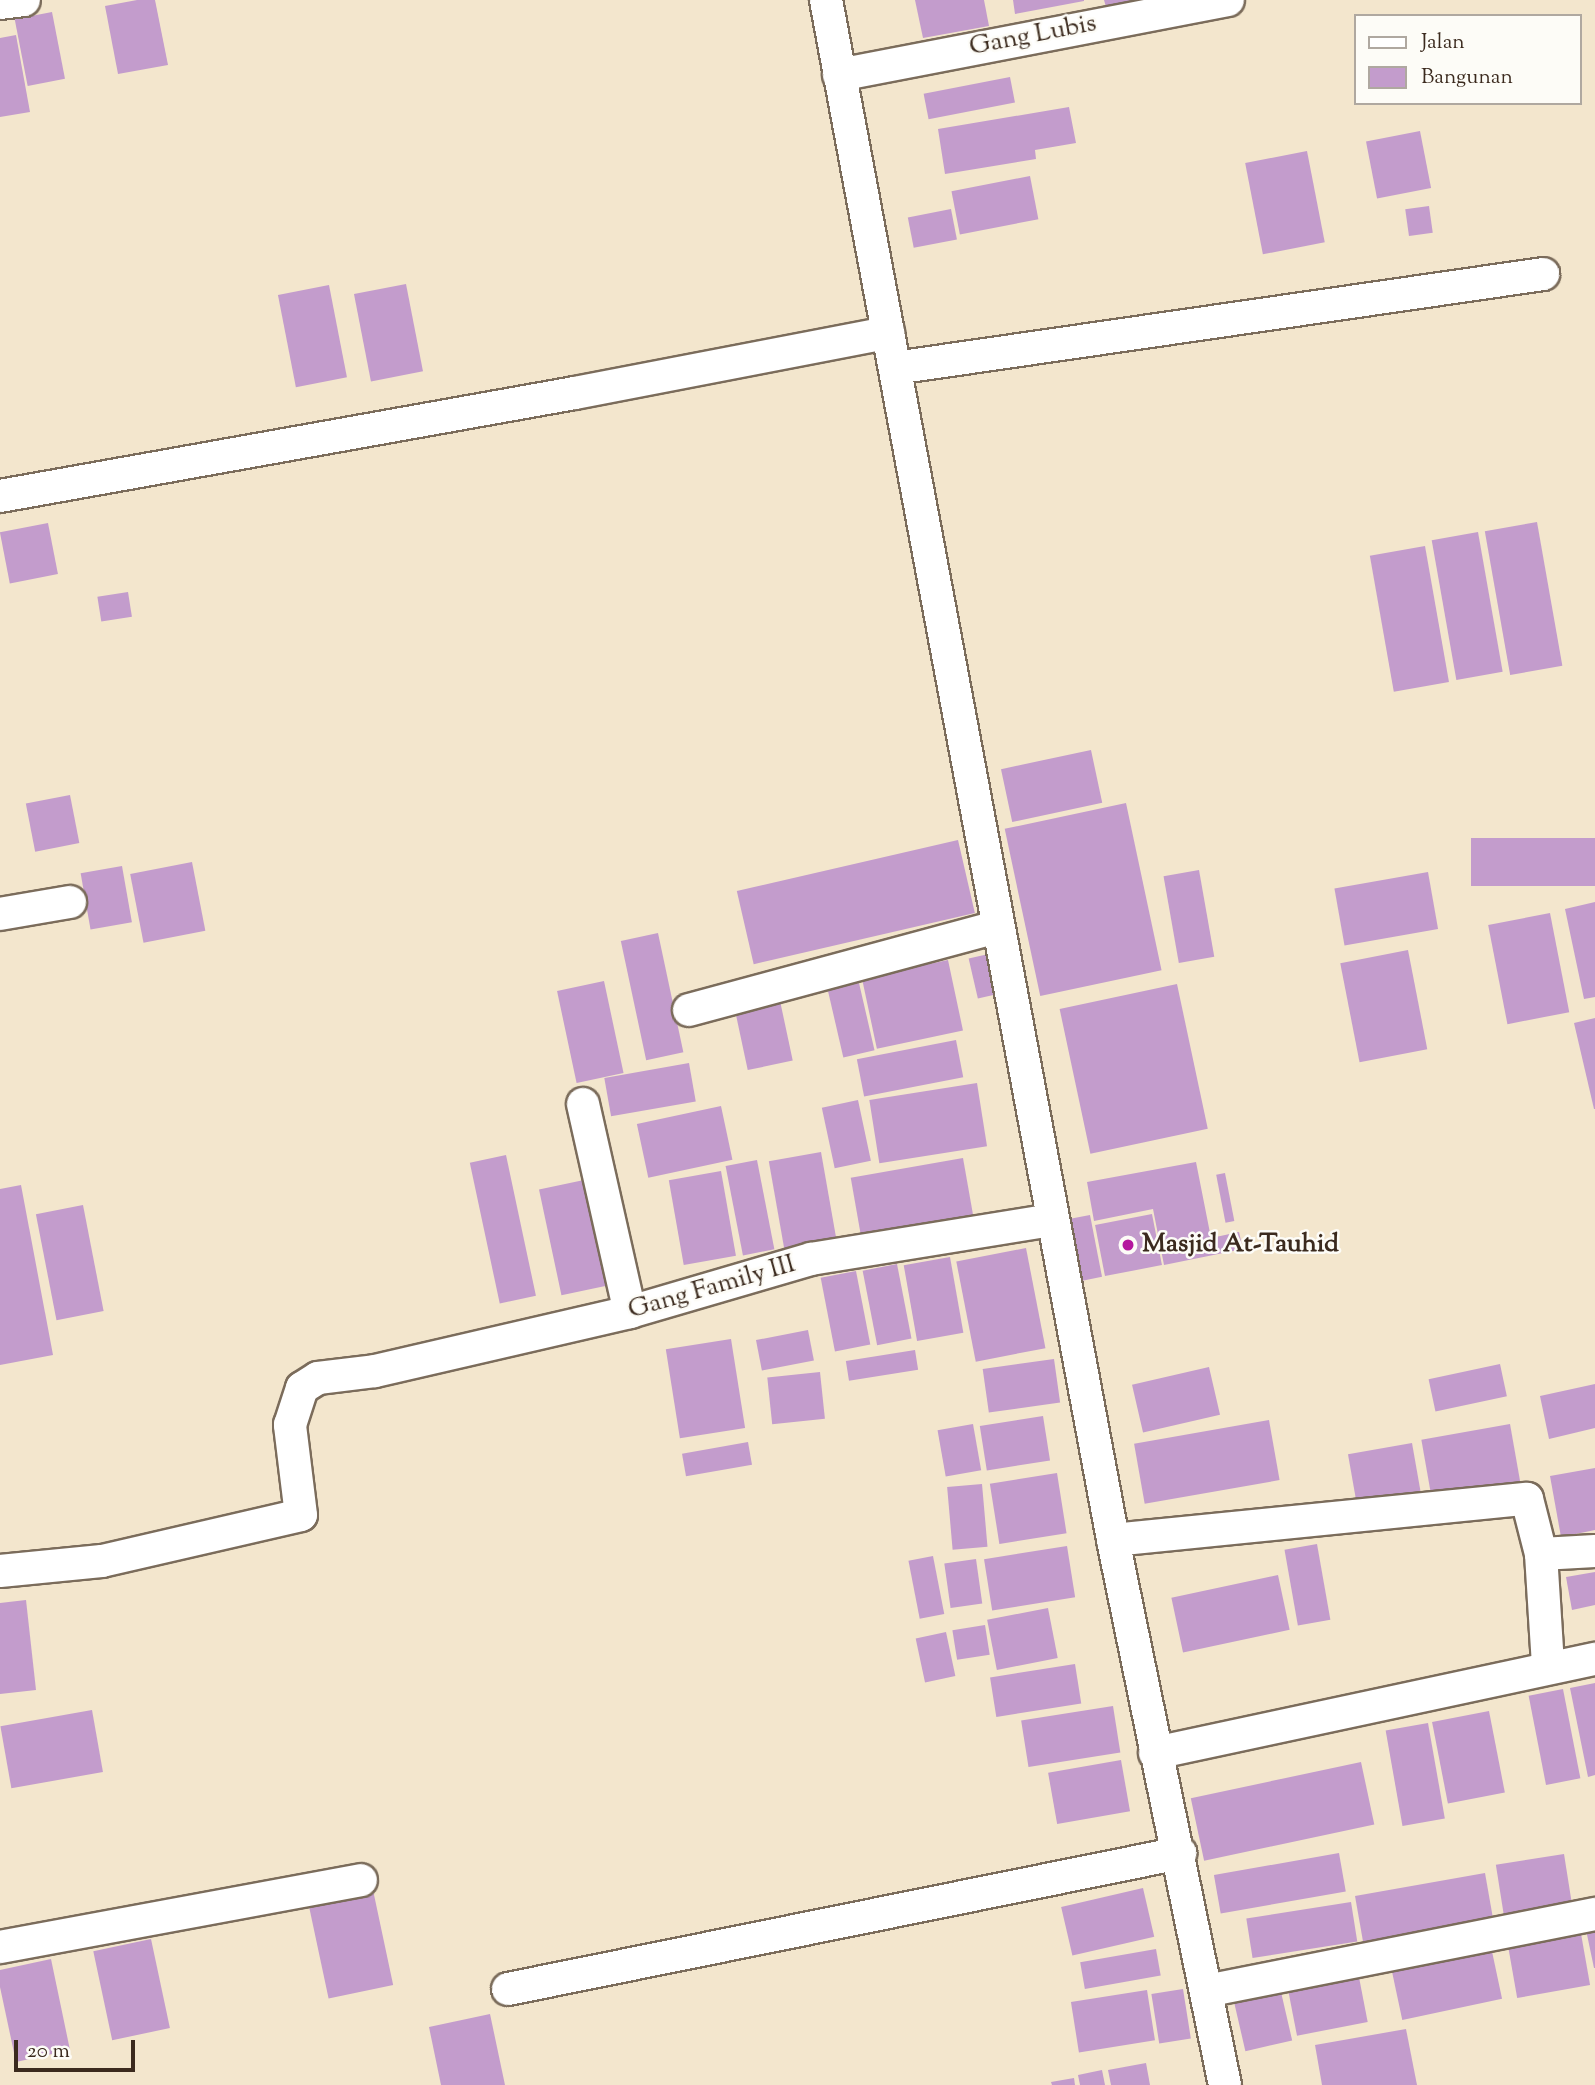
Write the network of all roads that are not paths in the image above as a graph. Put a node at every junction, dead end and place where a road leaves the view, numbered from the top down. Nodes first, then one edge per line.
1 (24, 0) edge
2 (826, 0) edge
3 (1228, 0) edge
4 (0, 3) edge
5 (839, 75) junction
6 (1544, 274) dead end
7 (888, 333) junction
8 (895, 368) junction
9 (0, 496) edge
10 (70, 902) dead end
11 (0, 914) edge
12 (997, 927) junction
13 (689, 1010) dead end
14 (583, 1104) dead end
15 (1053, 1220) junction
16 (630, 1312) junction
17 (1113, 1540) junction
18 (1595, 1551) edge
19 (1541, 1555) junction
20 (0, 1571) edge
21 (1595, 1659) edge
22 (1548, 1667) junction
23 (1155, 1753) junction
24 (1180, 1853) junction
25 (361, 1880) dead end
26 (1595, 1914) edge
27 (0, 1947) edge
28 (508, 1989) dead end
29 (1206, 1991) junction
30 (1225, 2085) edge

1 - 4 street
2 - 5 street
3 - 5 street, Gang Lubis
5 - 7 street
6 - 8 street
7 - 8 street
7 - 9 street
8 - 12 street
10 - 11 street
12 - 13 street
12 - 15 street
14 - 16 street
15 - 16 street, Gang Family III
15 - 17 street
16 - 20 street, Gang Family III
17 - 19 street
17 - 23 street
18 - 19 street
19 - 22 street
21 - 22 street
22 - 23 street
23 - 24 street
24 - 28 street
24 - 29 street
25 - 27 street
26 - 29 street
29 - 30 street

